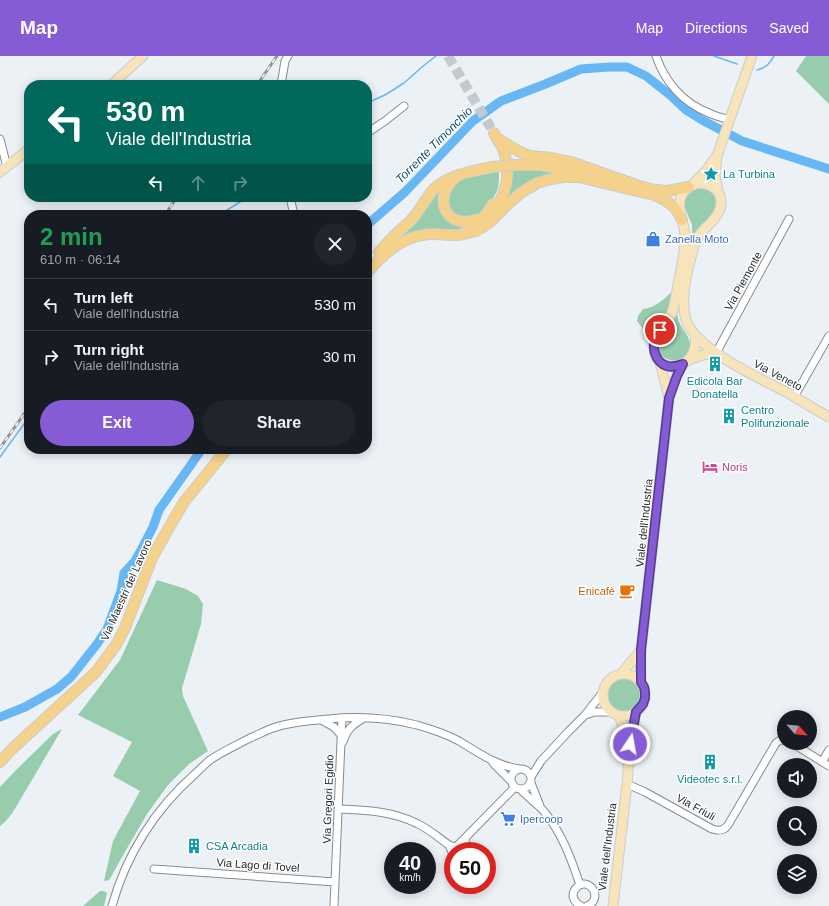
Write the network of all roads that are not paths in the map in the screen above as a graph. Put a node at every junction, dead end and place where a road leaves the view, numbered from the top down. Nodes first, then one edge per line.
1 (143, 56) edge
2 (288, 56) edge
3 (656, 56) edge
4 (751, 60) edge
5 (117, 80) edge
6 (282, 80) edge
7 (404, 106) dead end
8 (729, 121) junction
9 (372, 129) edge
10 (493, 133) junction
11 (0, 139) edge
12 (24, 153) edge
13 (717, 156) junction
14 (4, 170) edge
15 (458, 175) junction
16 (691, 186) junction
17 (718, 191) junction
18 (655, 192) junction
19 (486, 214) junction
20 (789, 219) dead end
21 (682, 220) junction
22 (468, 233) junction
23 (444, 235) junction
24 (372, 262) edge
25 (372, 267) edge
26 (695, 335) junction
27 (829, 336) edge
28 (716, 353) junction
29 (660, 362) junction
30 (686, 362) junction
31 (794, 397) junction
32 (669, 398) junction
33 (829, 417) edge
34 (223, 454) edge
35 (641, 650) junction
36 (621, 674) junction
37 (641, 682) junction
38 (603, 692) junction
39 (636, 712) junction
40 (615, 714) junction
41 (585, 715) junction
42 (366, 717) junction
43 (342, 718) junction
44 (319, 720) junction
45 (341, 735) junction
46 (777, 742) edge
47 (630, 744) junction
48 (341, 748) junction
49 (803, 750) edge
50 (829, 750) edge
51 (490, 760) junction
52 (541, 761) junction
53 (0, 762) edge
54 (822, 762) junction
55 (829, 766) edge
56 (522, 770) junction
57 (531, 780) junction
58 (627, 784) junction
59 (516, 786) junction
60 (540, 808) junction
61 (338, 809) junction
62 (444, 842) edge
63 (462, 842) edge
64 (154, 869) dead end
65 (335, 882) junction
66 (580, 885) junction
67 (112, 906) edge
68 (334, 906) edge
69 (581, 906) edge
70 (587, 906) edge
71 (613, 906) edge

1 - 5 main road
2 - 6 street
3 - 8 street
4 - 8 main road, Viale dell'Industria
7 - 9 street
8 - 13 main road, Viale dell'Industria
10 - 18 highway
10 - 19 highway
10 - 22 highway
11 - 14 street
12 - 14 main road
13 - 16 main road, Viale dell'Industria
13 - 17 main road, Viale dell'Industria
15 - 18 highway, bridge
15 - 19 highway
15 - 24 highway
16 - 17 main road
16 - 18 highway
16 - 21 main road, Viale dell'Industria
17 - 26 main road, Viale dell'Industria
18 - 21 highway
18 - 22 highway
19 - 23 highway
20 - 28 street, Via Piemonte
21 - 29 main road, Viale dell'Industria
22 - 23 highway
23 - 25 highway
26 - 28 main road, Via Veneto
26 - 30 main road, Viale dell'Industria
27 - 31 street
28 - 30 main road
28 - 31 main road, Via Veneto
29 - 30 main road
29 - 32 main road, Viale dell'Industria
30 - 32 main road, Viale dell'Industria
31 - 33 main road, Via Veneto
32 - 35 main road, Viale dell'Industria
34 - 53 highway, Via Maestri del Lavoro
35 - 36 main road
35 - 37 main road, Viale dell'Industria
36 - 37 main road
36 - 38 main road
37 - 39 main road, Viale dell'Industria
38 - 40 main road, Viale dell'Industria
38 - 41 street
39 - 40 main road
39 - 47 main road, Viale dell'Industria
40 - 41 street
40 - 47 main road, Viale dell'Industria
41 - 52 street
42 - 43 street
42 - 48 street
42 - 51 street
43 - 44 street
43 - 45 street, Via Gregori Egidio
44 - 45 street
44 - 67 street
45 - 48 street, Via Gregori Egidio
46 - 58 street, Via Friuli
47 - 58 main road, Viale dell'Industria
48 - 61 street, Via Gregori Egidio
49 - 54 street
50 - 54 street
51 - 56 street
51 - 59 street
52 - 56 street
52 - 57 street
54 - 55 street
56 - 57 street
56 - 59 street
57 - 59 street
57 - 60 street
58 - 71 main road, Viale dell'Industria
59 - 60 street
59 - 63 street
60 - 66 street
61 - 62 street
61 - 65 street, Via Gregori Egidio
64 - 65 street, Via Lago di Tovel
65 - 68 street
66 - 69 street
66 - 70 street

